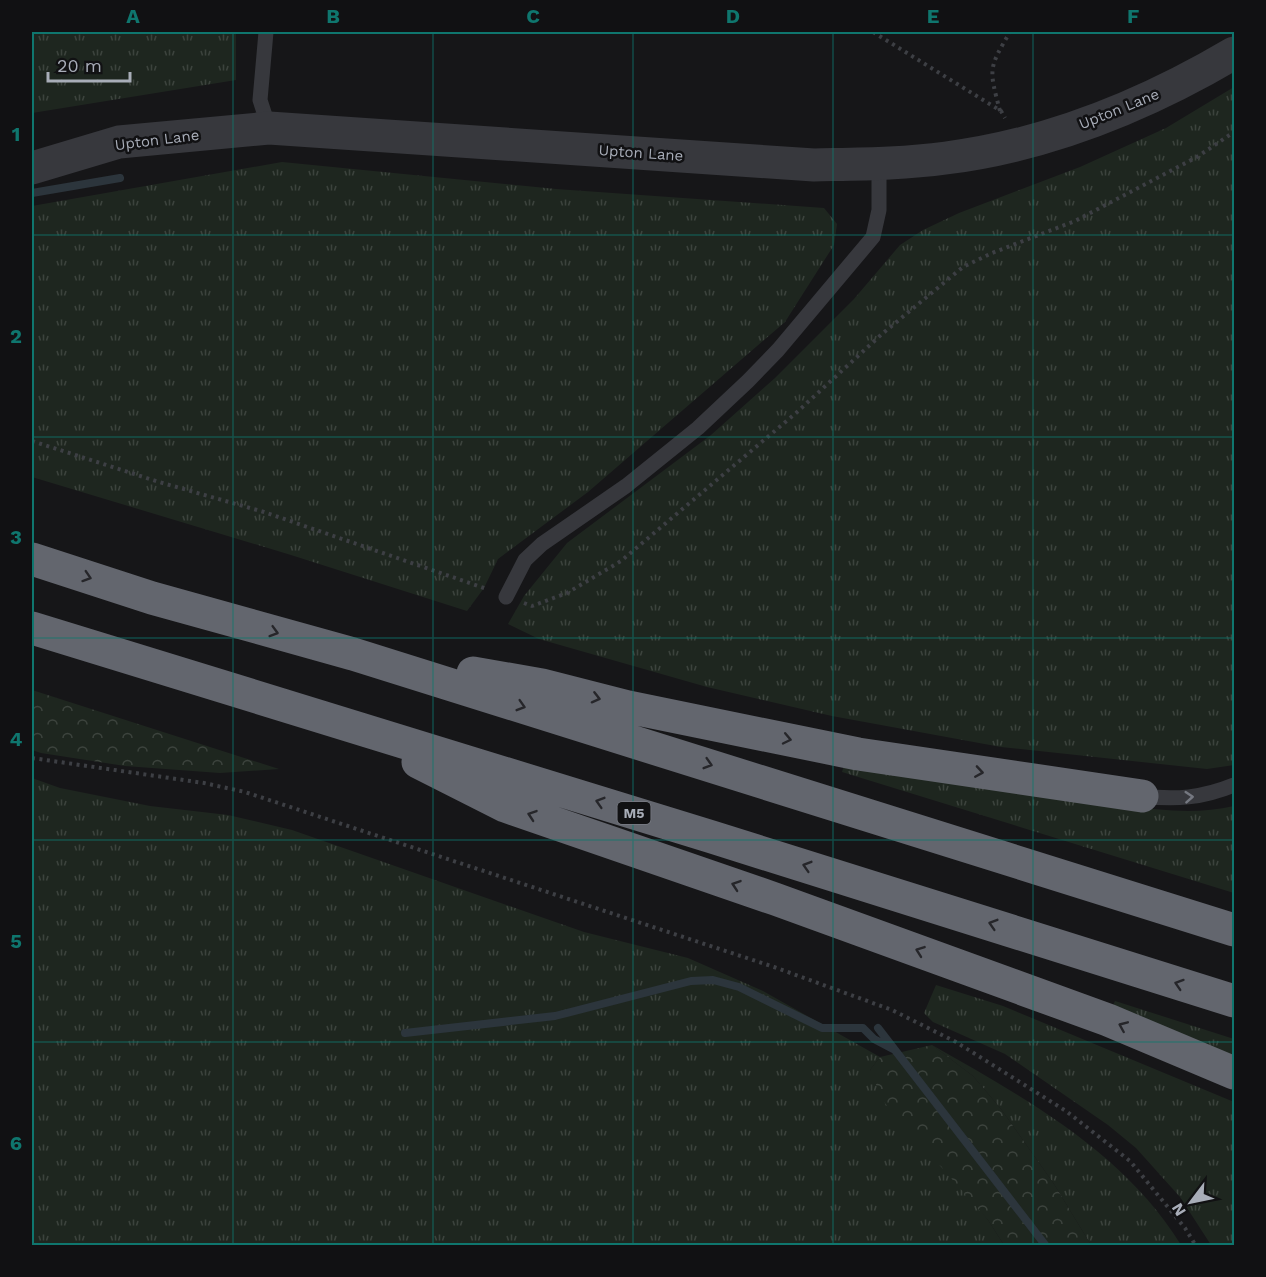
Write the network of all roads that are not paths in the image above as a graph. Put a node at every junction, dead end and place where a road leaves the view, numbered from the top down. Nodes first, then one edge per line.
1 (266, 32) edge
2 (1234, 53) edge
3 (269, 128) junction
4 (879, 164) junction
5 (32, 168) edge
6 (32, 559) edge
7 (506, 597) road end
8 (32, 628) edge
9 (352, 654) junction
10 (334, 720) junction
11 (1234, 785) edge
12 (1142, 796) joint
13 (1234, 930) edge
14 (1234, 1001) edge
15 (1234, 1073) edge

1 - 3 lane
2 - 4 street, Upton Lane
3 - 4 street, Upton Lane
3 - 5 street, Upton Lane
4 - 7 lane
6 -> 9 highway
8 - 10 highway, M5
9 -> 12 highway
9 -> 13 highway
14 -> 10 highway, M5
15 -> 10 highway, M5
12 -> 11 lane

